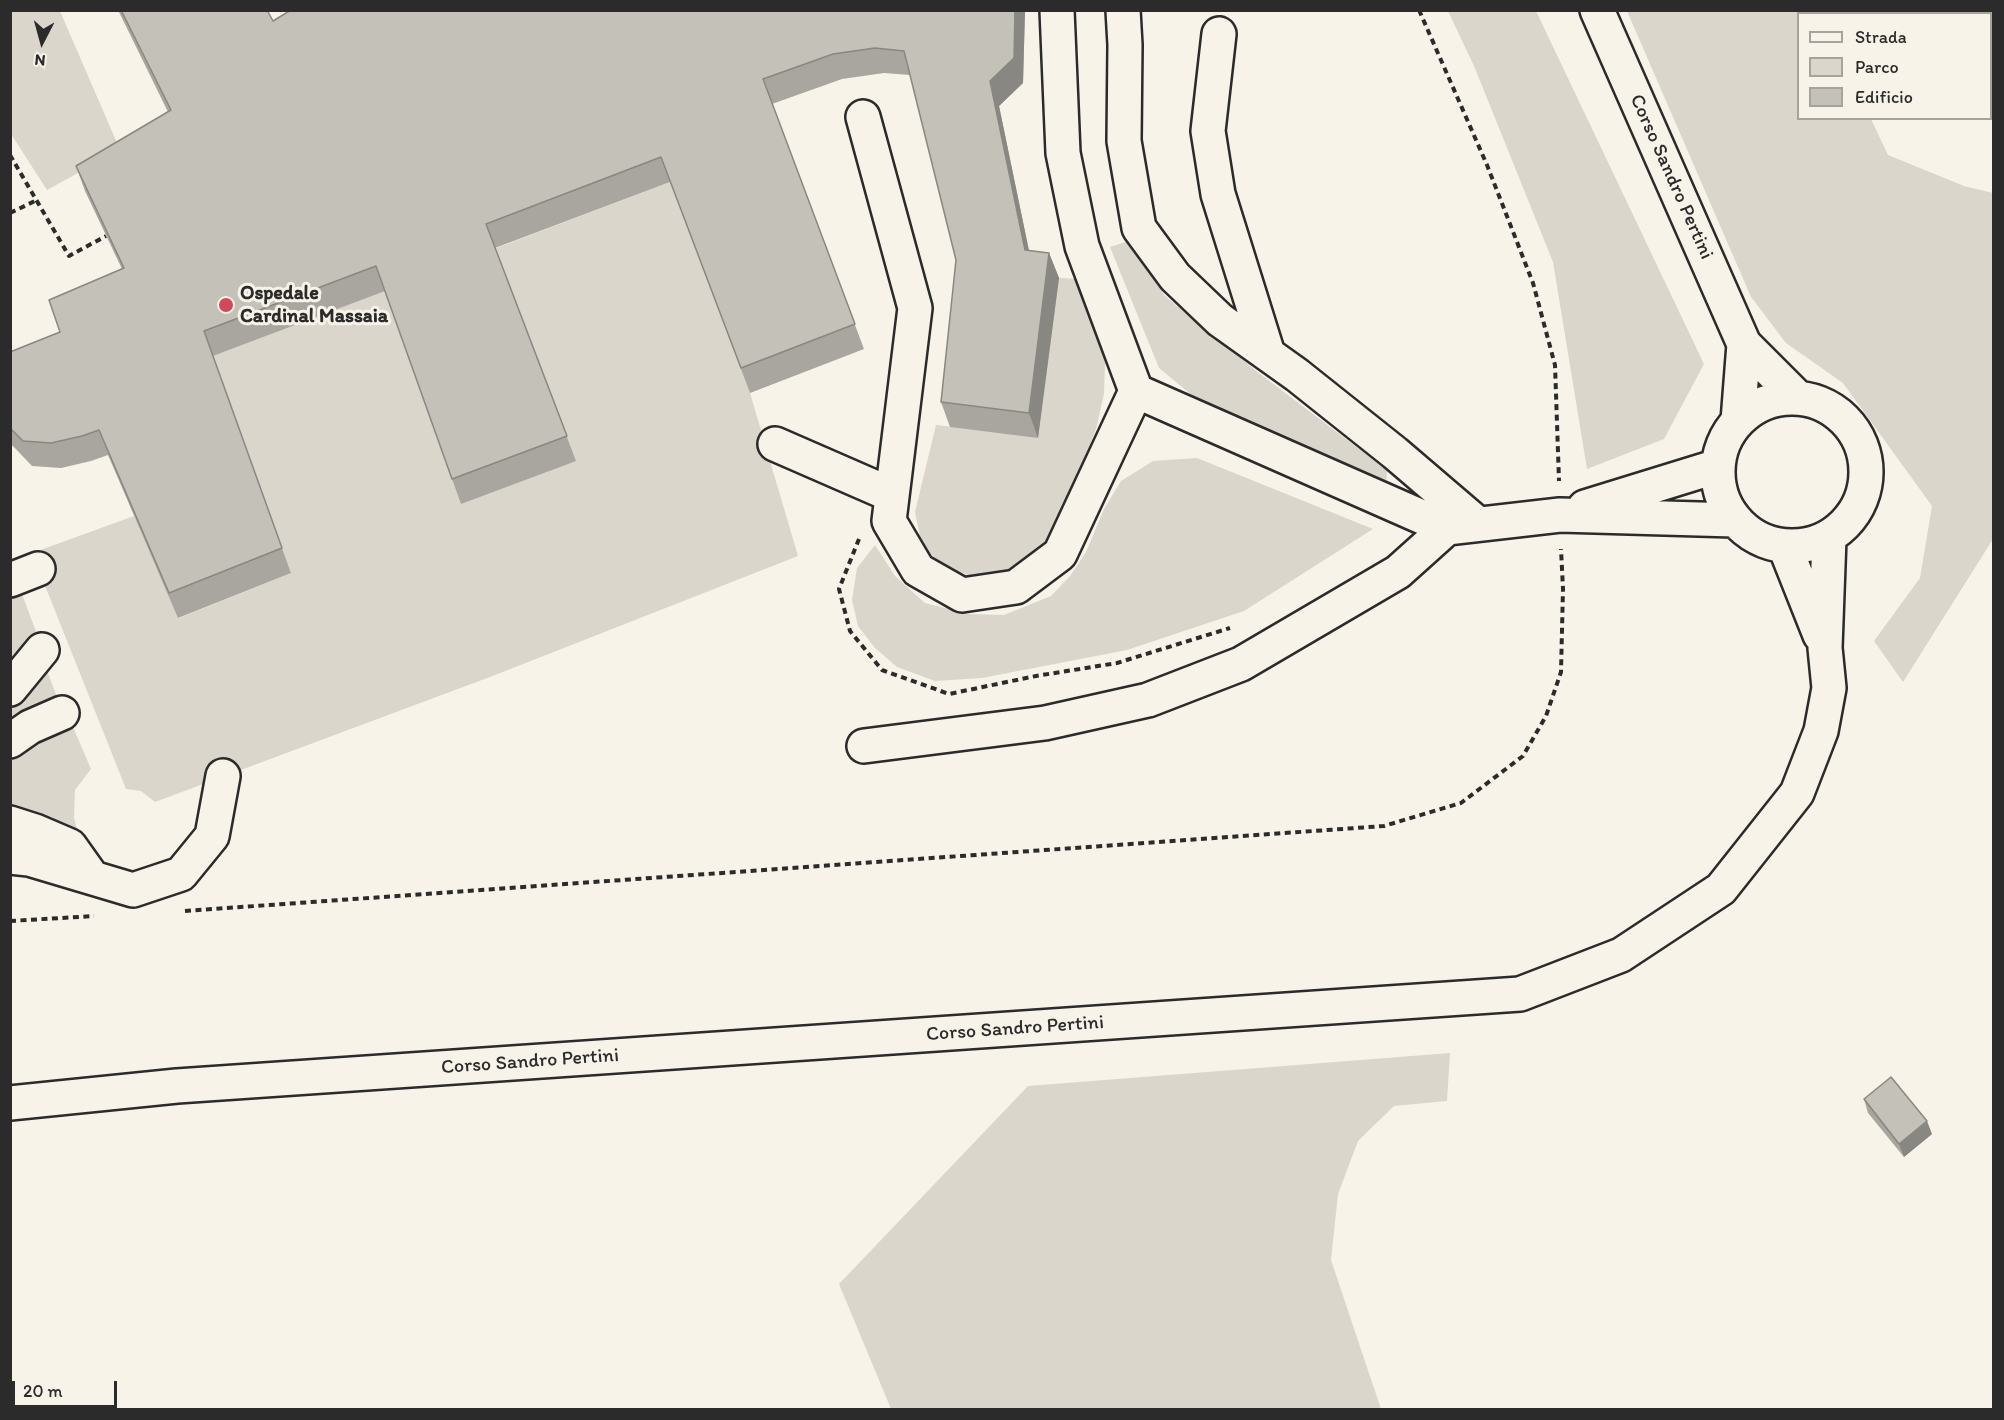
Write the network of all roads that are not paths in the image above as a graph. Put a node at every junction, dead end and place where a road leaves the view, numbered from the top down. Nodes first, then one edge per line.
1 (1057, 10) edge
2 (1123, 10) edge
3 (1597, 10) edge
4 (1219, 34) dead end
5 (863, 117) dead end
6 (1744, 344) junction
7 (1268, 354) junction
8 (1136, 391) junction
9 (1798, 398) junction
10 (1738, 421) junction
11 (775, 444) dead end
12 (1718, 466) junction
13 (892, 495) junction
14 (1560, 515) junction
15 (1734, 519) junction
16 (1463, 526) junction
17 (1829, 538) junction
18 (1785, 547) junction
19 (1825, 648) junction
20 (42, 650) dead end
21 (10, 689) edge
22 (62, 713) dead end
23 (10, 741) edge
24 (864, 746) dead end
25 (223, 776) dead end
26 (10, 824) edge
27 (10, 857) edge
28 (92, 878) junction
29 (10, 1103) edge

1 - 8 street
2 - 7 street
3 - 6 street, Corso Sandro Pertini
4 - 7 street
5 - 13 street
6 - 9 street, Corso Sandro Pertini
6 - 10 street, Corso Sandro Pertini
7 - 16 street
8 - 13 street
8 - 16 street
9 - 10 street
9 - 17 street
10 - 12 street
11 - 13 street
12 - 14 street
12 - 15 street
14 - 15 street
14 - 16 street
15 - 18 street
16 - 24 street
17 - 18 street
17 - 19 street, Corso Sandro Pertini
18 - 19 street, Corso Sandro Pertini
19 - 29 street, Corso Sandro Pertini
20 - 21 street
22 - 23 street
25 - 28 street
26 - 28 street
27 - 28 street

